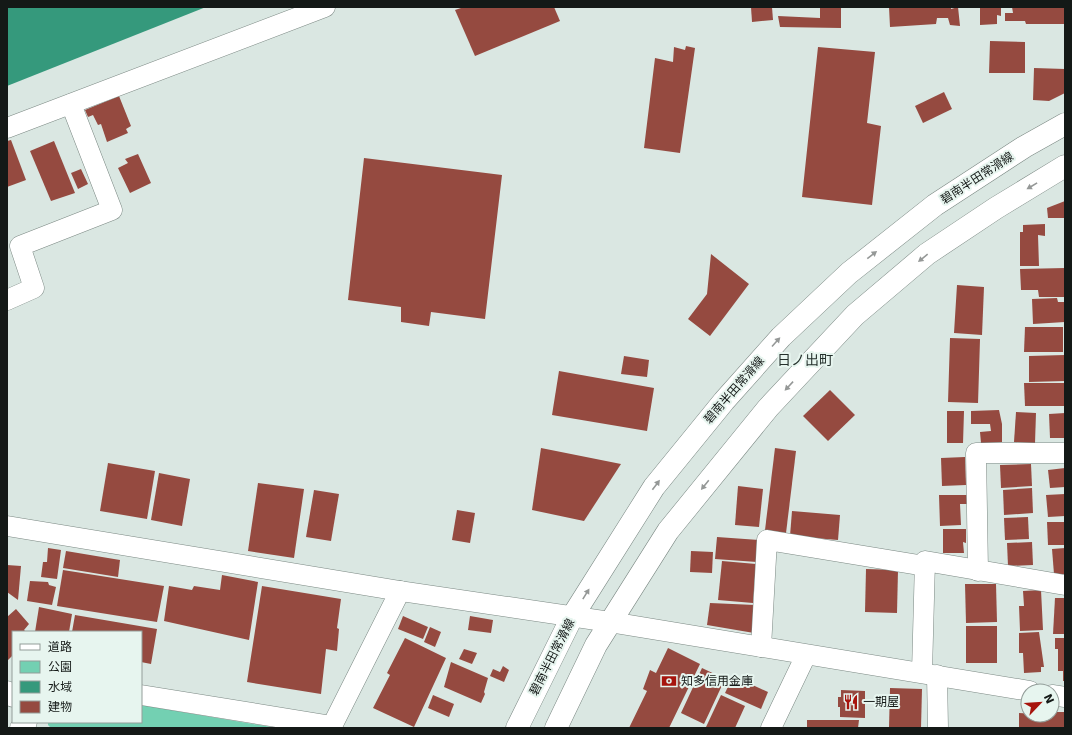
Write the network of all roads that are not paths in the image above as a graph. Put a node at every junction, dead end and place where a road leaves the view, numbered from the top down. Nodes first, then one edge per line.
1 (324, 7) edge
2 (71, 104) junction
3 (1065, 124) edge
4 (7, 128) edge
5 (1065, 166) edge
6 (7, 300) edge
7 (1065, 453) edge
8 (7, 526) edge
9 (925, 566) junction
10 (978, 571) junction
11 (1065, 585) edge
12 (400, 591) junction
13 (572, 617) junction
14 (610, 622) junction
15 (761, 647) junction
16 (806, 655) junction
17 (930, 674) junction
18 (1020, 689) edge
19 (142, 695) edge
20 (332, 727) edge
21 (517, 728) edge
22 (556, 728) edge
23 (771, 728) edge
24 (938, 728) edge

1 - 2 street
2 - 4 street
2 - 6 street
13 -> 3 main road, 碧南半田常滑線
5 -> 14 main road
7 - 10 street
8 - 12 street
9 - 10 street
9 - 15 street
9 - 17 street
10 - 11 street
12 - 13 street
12 - 20 street
13 - 14 street
13 - 21 main road, 碧南半田常滑線
14 - 15 street
14 - 22 main road
15 - 16 street
16 - 17 street
16 - 23 street
17 - 18 street
17 - 24 street
19 - 20 street

